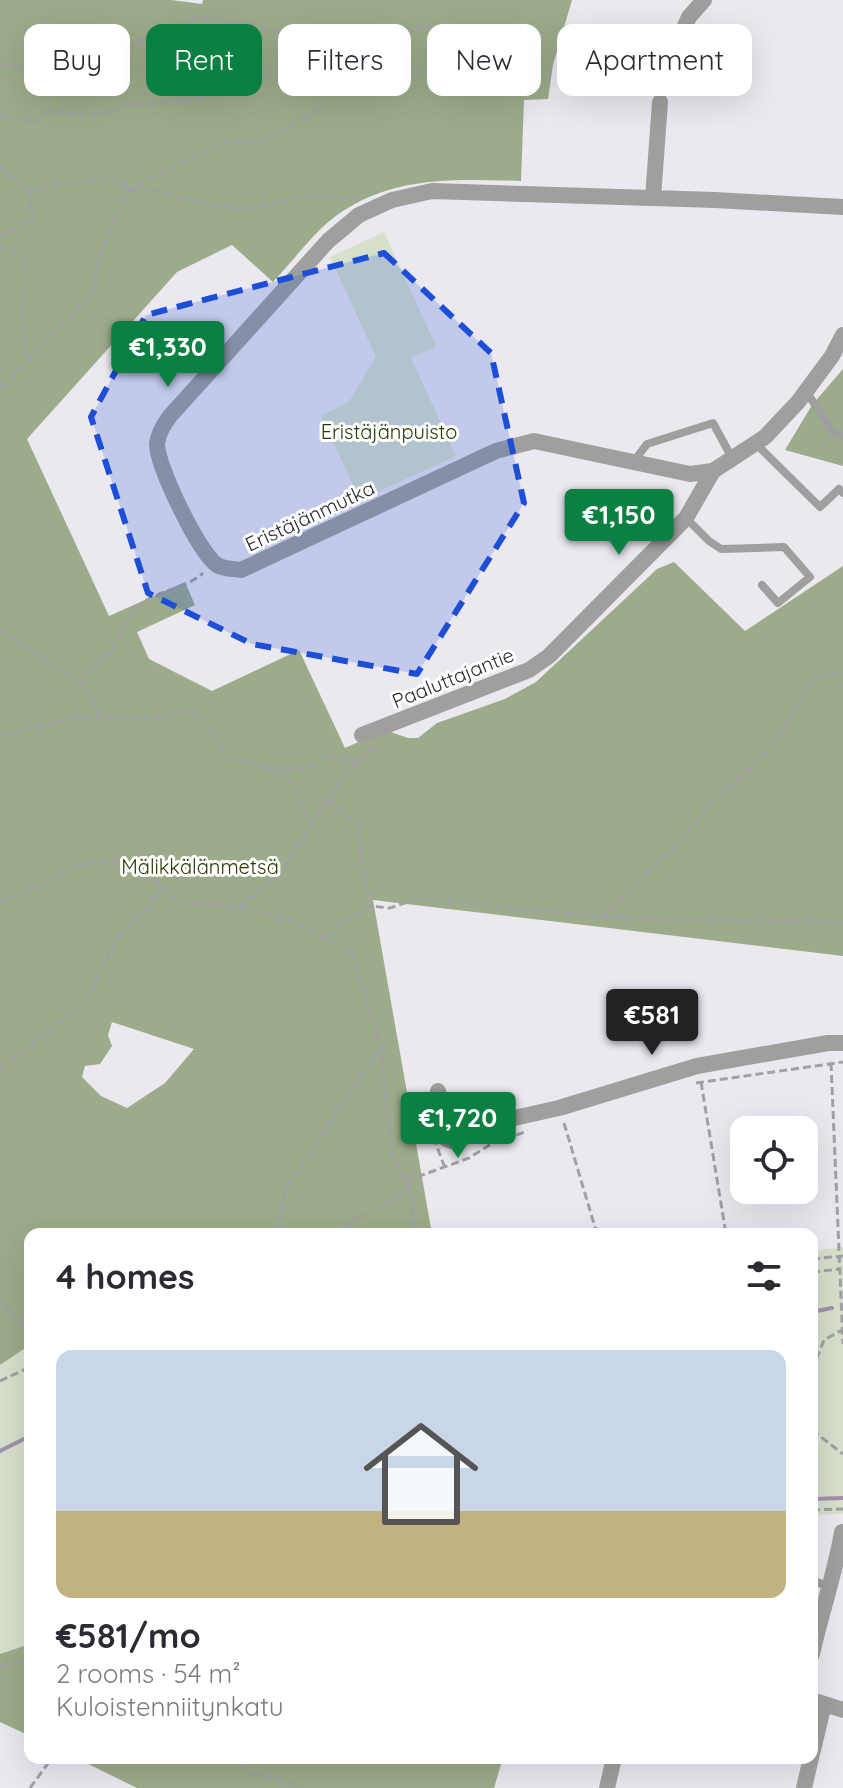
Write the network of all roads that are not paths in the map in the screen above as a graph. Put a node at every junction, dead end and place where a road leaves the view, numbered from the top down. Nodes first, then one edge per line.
1 (704, 0) edge
2 (686, 24) edge
3 (660, 102) road end
4 (653, 198) junction
5 (843, 207) edge
6 (843, 335) edge
7 (806, 391) junction
8 (843, 436) edge
9 (756, 444) junction
10 (733, 458) junction
11 (634, 461) junction
12 (713, 471) junction
13 (843, 493) edge
14 (686, 518) junction
15 (762, 585) dead end
16 (362, 735) dead end
17 (843, 1043) edge
18 (438, 1091) dead end
19 (842, 1532) edge
20 (818, 1582) edge
21 (829, 1587) junction
22 (818, 1630) edge
23 (818, 1702) edge
24 (843, 1710) edge
25 (613, 1764) edge
26 (810, 1764) edge
27 (607, 1788) edge
28 (804, 1788) edge

1 - 2 street
3 - 4 street
4 - 5 street
4 - 11 street, Eristäjänmutka
6 - 7 street, Paaluttajantie
7 - 8 lane
7 - 9 street, Paaluttajantie
9 - 10 street, Paaluttajantie
9 - 13 lane
10 - 11 lane
10 - 12 street, Paaluttajantie
11 - 12 street, Eristäjänmutka
12 - 14 street, Paaluttajantie
14 - 15 lane
14 - 16 street, Paaluttajantie
17 - 18 street
19 - 21 street
20 - 21 lane
21 - 22 street
23 - 24 street
25 - 27 street
26 - 28 street

